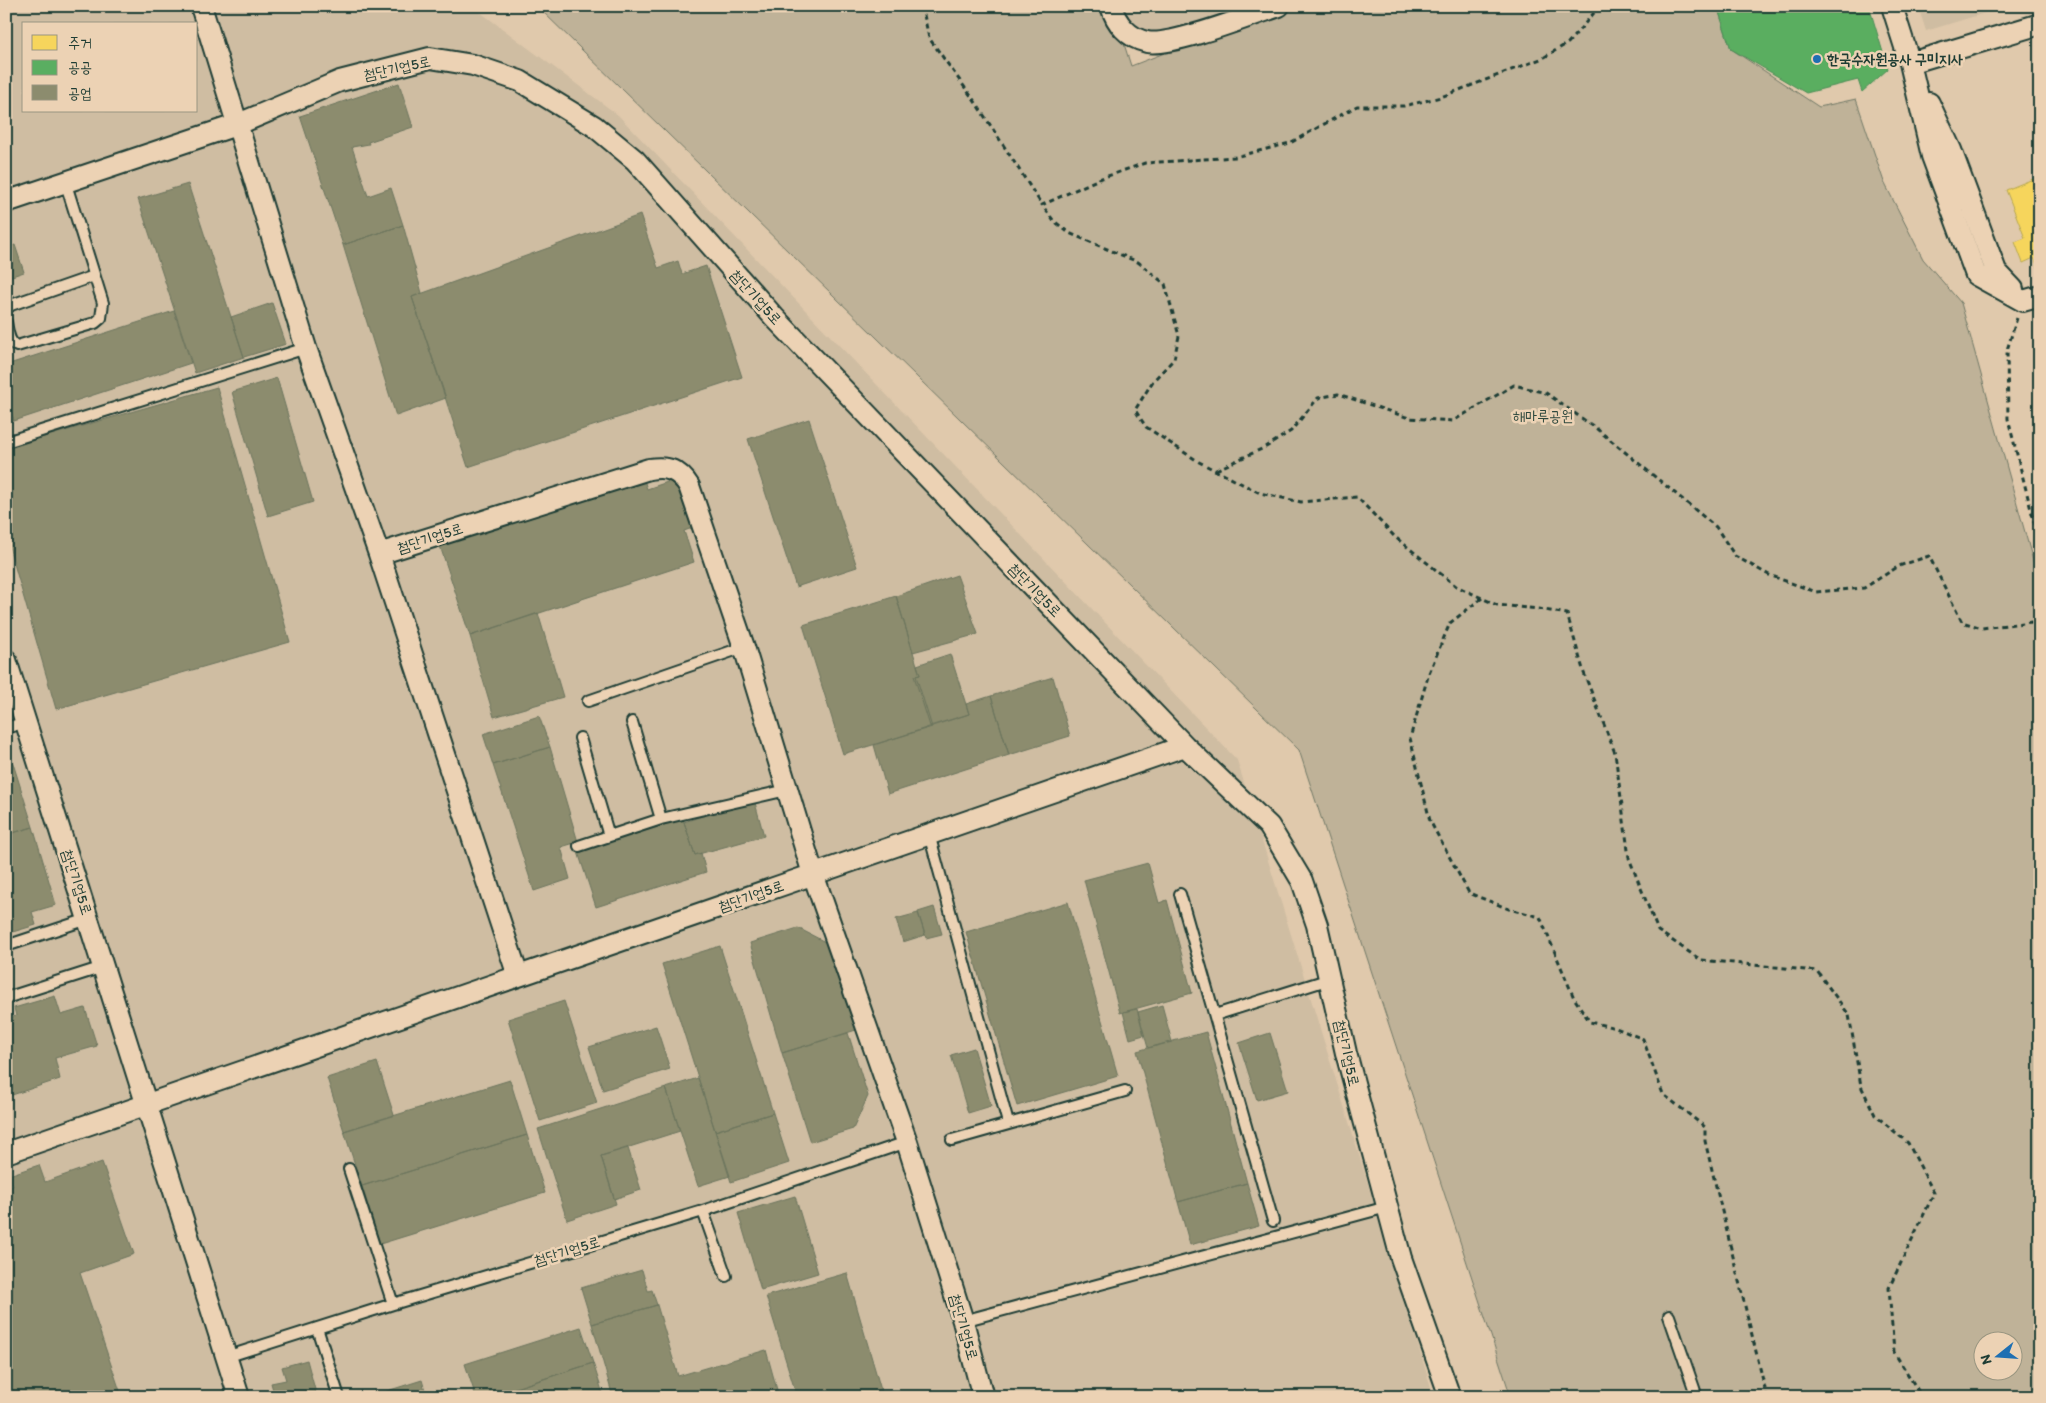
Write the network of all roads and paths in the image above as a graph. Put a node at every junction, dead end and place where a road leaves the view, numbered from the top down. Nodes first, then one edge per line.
1 (200, 6) edge
2 (922, 6) edge
3 (1111, 6) edge
4 (1279, 6) edge
5 (1600, 6) edge
6 (1892, 6) edge
7 (2040, 24) edge
8 (1910, 63) junction
9 (236, 124) junction
10 (65, 181) junction
11 (6, 202) edge
12 (1042, 205) junction
13 (94, 276) junction
14 (2031, 298) edge
15 (6, 309) edge
16 (6, 322) edge
17 (306, 348) junction
18 (6, 442) edge
19 (1216, 470) junction
20 (2040, 545) edge
21 (379, 554) junction
22 (1482, 598) junction
23 (2040, 621) edge
24 (744, 647) junction
25 (7, 668) edge
26 (588, 701) dead end
27 (26, 722) junction
28 (632, 722) dead end
29 (6, 728) edge
30 (580, 738) dead end
31 (1185, 746) junction
32 (787, 790) junction
33 (661, 819) junction
34 (929, 834) junction
35 (609, 836) junction
36 (579, 846) dead end
37 (813, 874) junction
38 (1180, 894) dead end
39 (88, 918) junction
40 (6, 946) edge
41 (103, 967) junction
42 (518, 976) junction
43 (1330, 979) junction
44 (6, 998) edge
45 (1215, 1015) junction
46 (1125, 1091) dead end
47 (146, 1104) junction
48 (1008, 1123) junction
49 (952, 1140) dead end
50 (907, 1142) junction
51 (6, 1153) edge
52 (349, 1169) dead end
53 (1387, 1207) junction
54 (702, 1210) junction
55 (1273, 1221) dead end
56 (726, 1276) dead end
57 (393, 1304) junction
58 (1669, 1316) dead end
59 (963, 1321) junction
60 (317, 1328) junction
61 (226, 1357) junction
62 (239, 1397) edge
63 (339, 1397) edge
64 (984, 1397) edge
65 (1450, 1397) edge
66 (1697, 1397) edge
67 (1767, 1397) edge
68 (1922, 1397) edge

1 - 9 street
2 - 12 path
3 - 4 street
5 - 12 path
6 - 8 street
7 - 8 street
8 - 14 street
9 - 10 street, 첨단기업5로
9 - 17 street, 첨단기업5로
9 - 31 street, 첨단기업5로
10 - 11 street, 첨단기업5로
10 - 13 lane
12 - 19 path
13 - 15 lane
13 - 16 lane
14 - 20 path
17 - 18 lane
17 - 21 street, 첨단기업5로
19 - 22 path
19 - 23 path
21 - 24 street, 첨단기업5로
21 - 42 street, 첨단기업5로
22 - 67 path
22 - 68 path
24 - 26 lane
24 - 32 street, 첨단기업5로
25 - 27 street, 첨단기업5로
27 - 29 lane
27 - 39 street, 첨단기업5로
28 - 33 lane
30 - 35 lane
31 - 34 street, 첨단기업5로
31 - 43 street, 첨단기업5로
32 - 33 lane
32 - 37 street, 첨단기업5로
33 - 35 lane
34 - 37 street, 첨단기업5로
34 - 48 lane
35 - 36 lane
37 - 42 street, 첨단기업5로
37 - 50 street, 첨단기업5로
38 - 45 lane
39 - 40 lane
39 - 41 street, 첨단기업5로
41 - 44 lane
41 - 47 street, 첨단기업5로
42 - 47 street, 첨단기업5로
43 - 45 lane
43 - 53 street, 첨단기업5로
45 - 55 lane
46 - 48 lane
47 - 51 street, 첨단기업5로
47 - 61 street, 첨단기업5로
48 - 49 lane
50 - 54 lane, 첨단기업5로
50 - 59 street, 첨단기업5로
52 - 57 lane
53 - 59 lane
53 - 65 street, 첨단기업5로
54 - 56 lane
54 - 57 lane, 첨단기업5로
57 - 60 lane, 첨단기업5로
58 - 66 lane
59 - 64 street, 첨단기업5로
60 - 61 lane, 첨단기업5로
60 - 63 lane
61 - 62 street, 첨단기업5로

